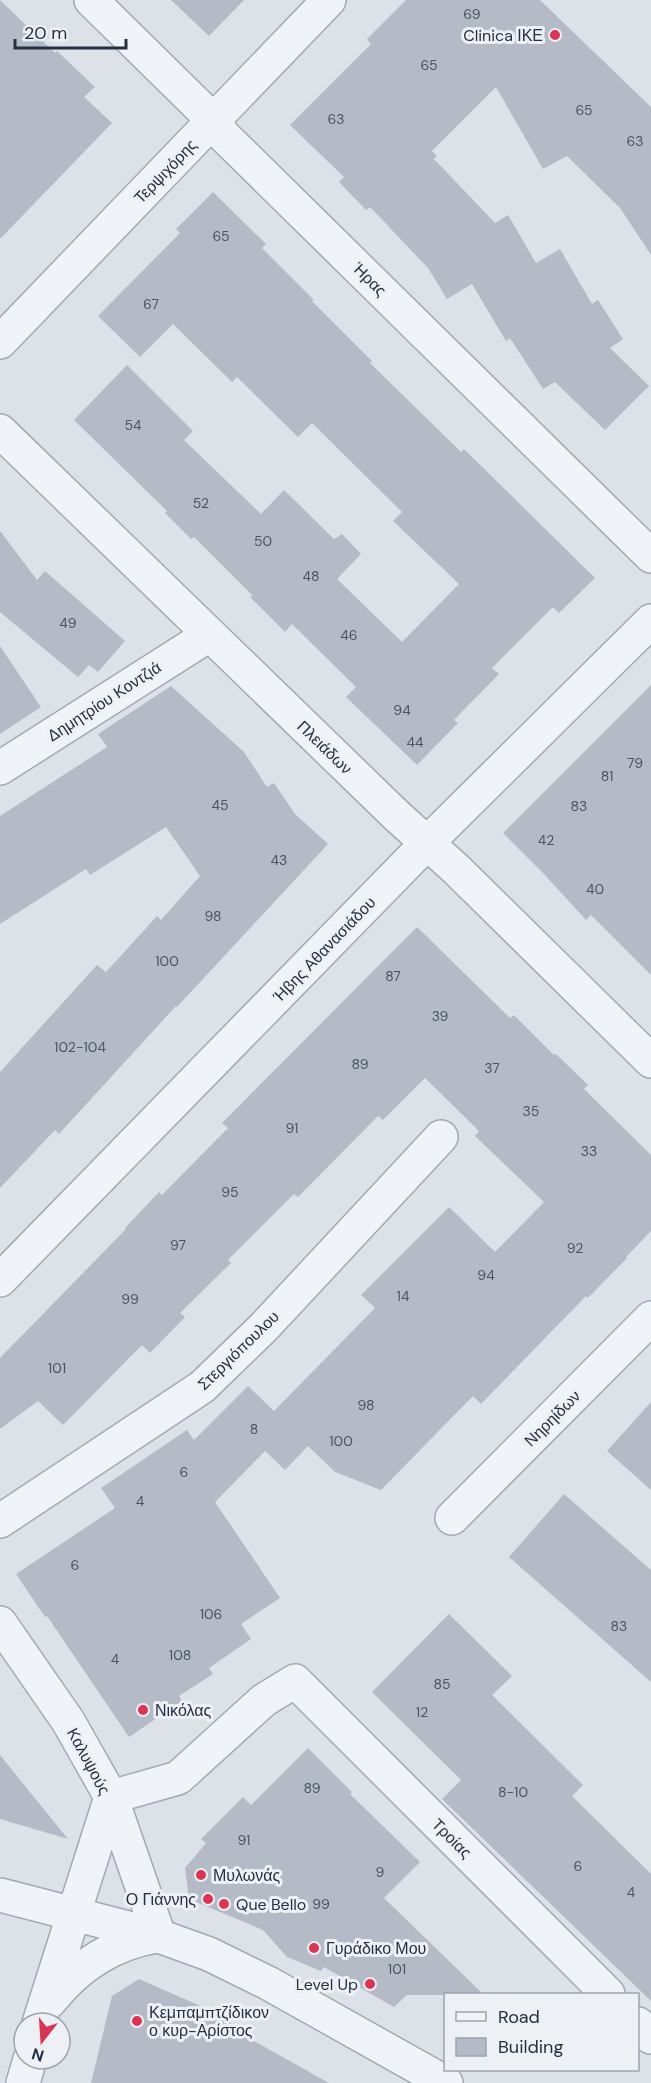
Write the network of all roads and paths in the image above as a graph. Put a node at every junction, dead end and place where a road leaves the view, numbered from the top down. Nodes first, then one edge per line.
1 (91, 0) edge
2 (329, 0) edge
3 (213, 120) junction
4 (0, 342) edge
5 (0, 431) edge
6 (651, 556) edge
7 (651, 621) edge
8 (208, 635) junction
9 (0, 768) edge
10 (426, 844) junction
11 (651, 1061) edge
12 (441, 1137) dead end
13 (0, 1280) edge
14 (651, 1318) edge
15 (452, 1518) dead end
16 (0, 1521) edge
17 (0, 1623) edge
18 (111, 1797) junction
19 (0, 1895) edge
20 (74, 1914) junction
21 (159, 1936) junction
22 (606, 1993) edge
23 (43, 2011) edge
24 (44, 2011) edge
25 (639, 2025) edge
26 (651, 2037) edge
27 (446, 2083) edge

1 - 3 street, Ήρας
2 - 3 street, Τερψιχόρης
3 - 4 street, Τερψιχόρης
3 - 6 street, Ήρας
5 - 8 street, Πλειάδων
7 - 10 street, Ήβης Αθανασιάδου
8 - 9 street, Δημητρίου Κοντζιά
8 - 10 street, Πλειάδων
10 - 11 street, Πλειάδων
10 - 13 street, Ήβης Αθανασιάδου
12 - 16 street, Στεργιόπουλου
14 - 15 street, Νηρηίδων
17 - 18 street, Καλυψούς
18 - 20 street, Καλυψούς
18 - 21 street
18 - 22 street, Τροίας
19 - 20 street
20 - 21 street
20 - 23 street, Καλυψούς
21 - 24 street
21 - 27 street
25 - 26 street

